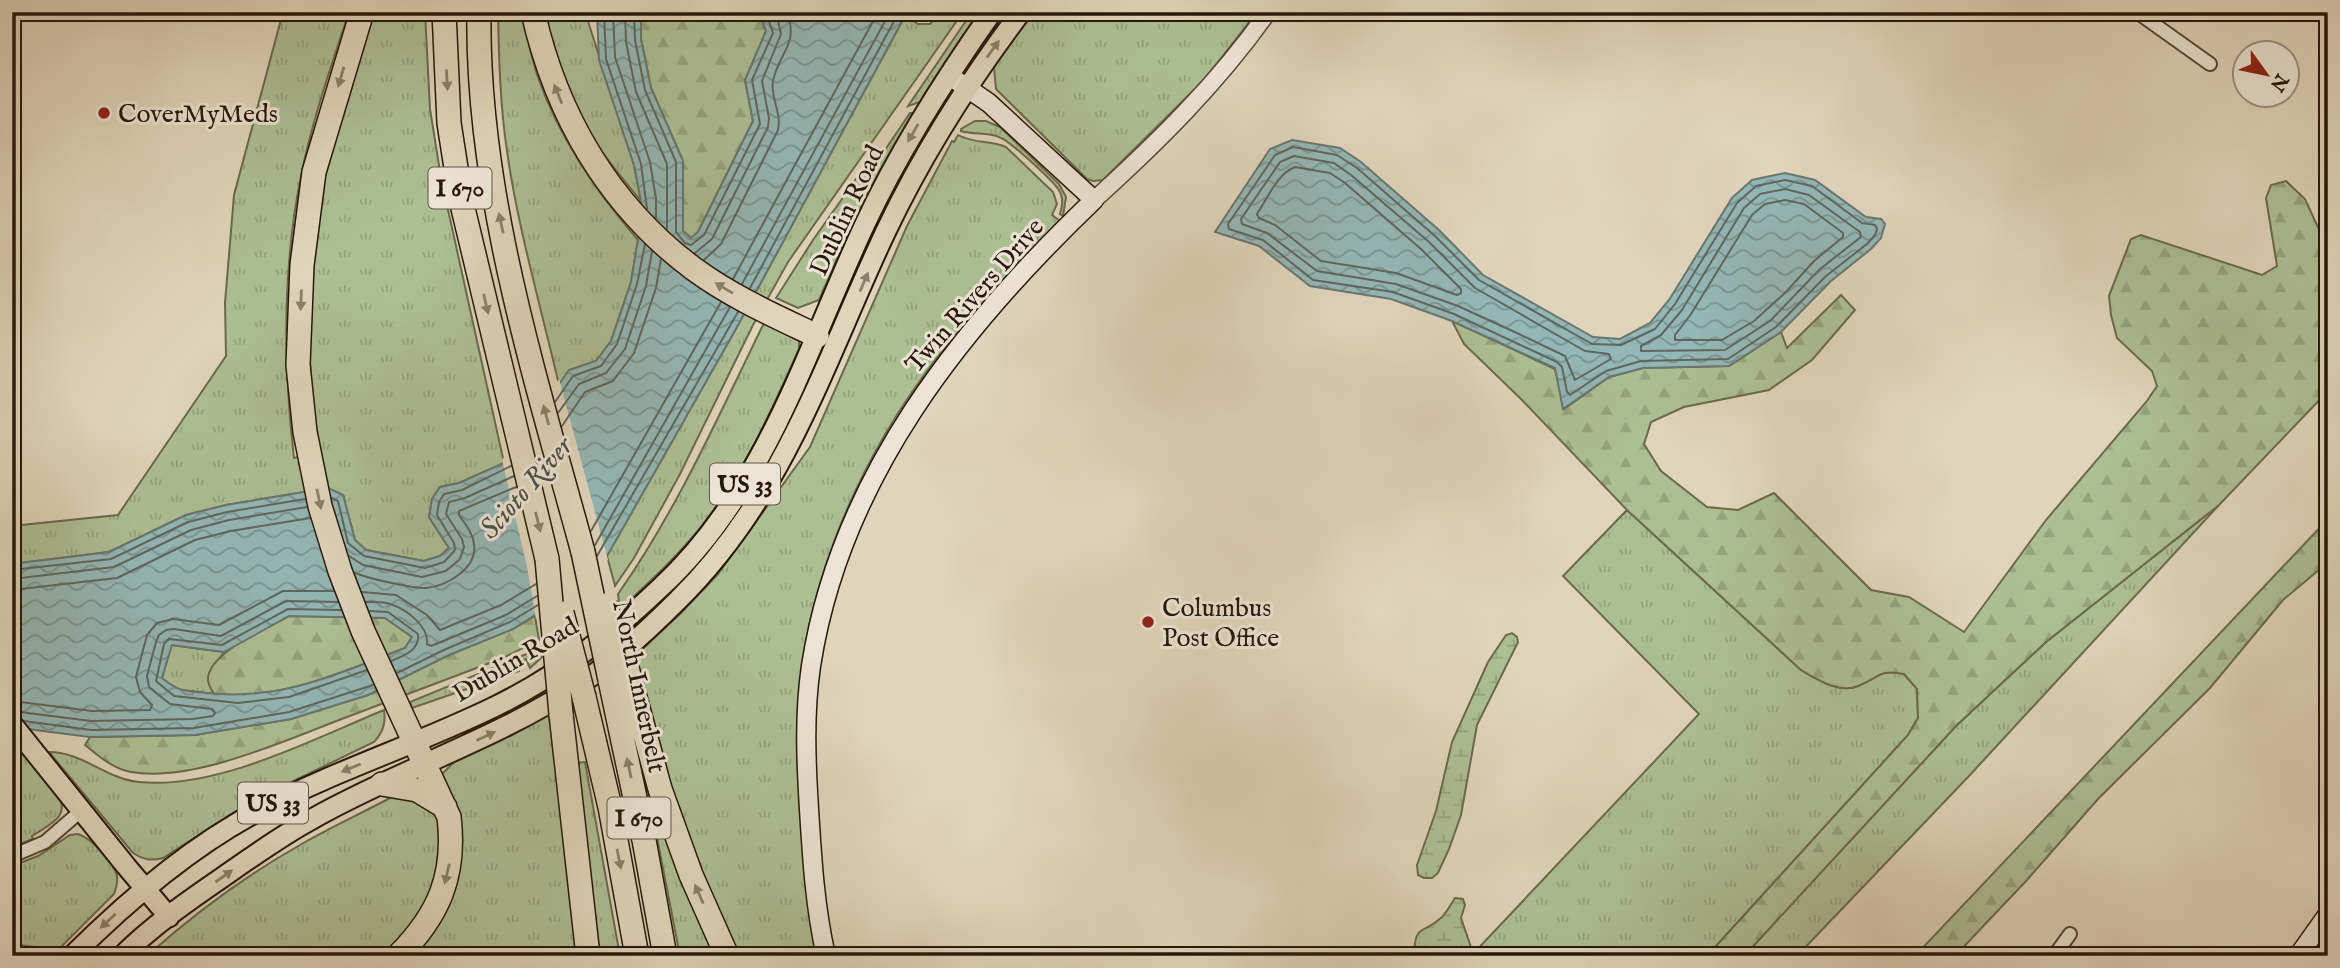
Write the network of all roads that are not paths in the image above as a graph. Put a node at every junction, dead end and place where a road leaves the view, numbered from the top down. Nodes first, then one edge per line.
1 (362, 12) edge
2 (444, 12) edge
3 (479, 12) edge
4 (533, 12) edge
5 (992, 12) edge
6 (1021, 12) edge
7 (1268, 12) edge
8 (2137, 12) edge
9 (2210, 64) dead end
10 (948, 75) junction
11 (967, 88) junction
12 (1094, 200) junction
13 (817, 336) junction
14 (547, 559) junction
15 (666, 612) junction
16 (618, 674) junction
17 (12, 724) edge
18 (415, 743) junction
19 (424, 765) junction
20 (382, 784) junction
21 (445, 807) junction
22 (82, 810) junction
23 (12, 856) edge
24 (146, 890) junction
25 (2328, 914) edge
26 (169, 916) junction
27 (2070, 934) dead end
28 (72, 956) edge
29 (122, 956) edge
30 (398, 956) edge
31 (588, 956) edge
32 (637, 956) edge
33 (665, 956) edge
34 (727, 956) edge
35 (826, 956) edge
36 (2054, 956) edge
37 (2298, 956) edge

1 -> 18 highway
2 -> 14 highway, I 670
16 -> 3 highway, I 670, bridge
13 -> 4 highway
5 - 10 main road, Dublin Road / US 33
11 -> 6 main road, Dublin Road / US 33
7 - 12 street, Twin Rivers Drive
8 - 9 street
10 - 11 main road
10 -> 13 main road, Dublin Road / US 33
11 - 12 main road
15 -> 11 main road, Dublin Road / US 33
12 - 35 main road, Twin Rivers Drive
13 - 15 main road
13 - 18 main road, Dublin Road / US 33
14 - 31 highway, bridge
14 -> 32 highway, I 670, bridge
19 -> 15 main road, Dublin Road / US 33
33 -> 16 highway, North Innerbelt / I 670
34 -> 16 highway
17 - 22 main road
18 - 19 highway
18 -> 24 main road, Dublin Road / US 33
19 - 20 main road, Dublin Road / US 33
19 - 21 highway
20 - 21 highway
26 -> 20 main road, Dublin Road / US 33
21 -> 30 highway
22 - 23 street
22 - 24 main road
24 - 26 main road
24 -> 28 main road, Dublin Road / US 33
25 - 37 main road
26 - 29 main road, Dublin Road / US 33
27 - 36 street

